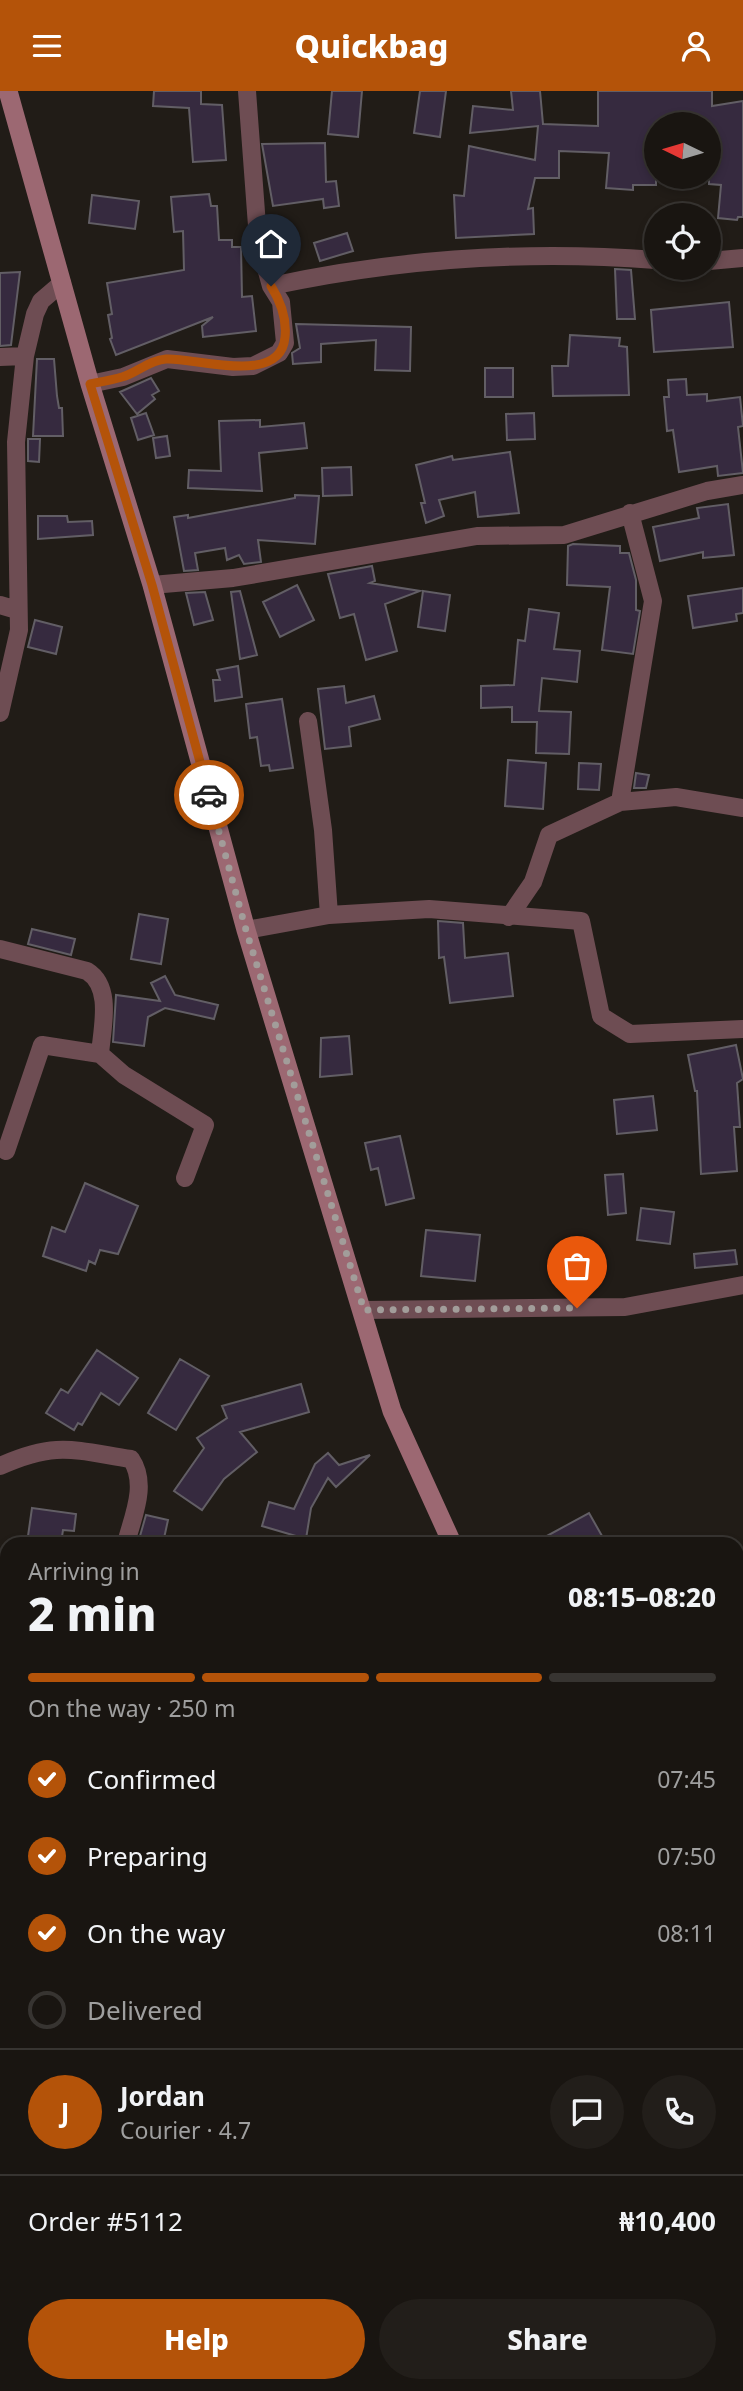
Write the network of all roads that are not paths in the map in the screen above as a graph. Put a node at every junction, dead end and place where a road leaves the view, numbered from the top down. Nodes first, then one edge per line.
1 (8, 91) edge
2 (247, 91) edge
3 (743, 258) edge
4 (644, 259) edge
5 (721, 260) edge
6 (62, 283) junction
7 (271, 286) junction
8 (25, 356) junction
9 (0, 357) edge
10 (90, 384) junction
11 (743, 485) edge
12 (630, 513) junction
13 (152, 585) junction
14 (9, 608) edge
15 (0, 713) edge
16 (308, 721) dead end
17 (620, 802) junction
18 (743, 808) edge
19 (329, 915) junction
20 (509, 917) junction
21 (246, 930) junction
22 (0, 949) edge
23 (743, 1029) edge
24 (100, 1054) junction
25 (6, 1151) dead end
26 (185, 1178) dead end
27 (743, 1286) edge
28 (364, 1310) junction
29 (0, 1466) edge
30 (128, 1537) edge
31 (449, 1537) edge

1 - 6 main road
2 - 7 street
3 - 5 street
4 - 7 street
6 - 8 street
6 - 10 main road
7 - 10 street
8 - 9 street
8 - 14 street
10 - 13 main road
11 - 12 street
12 - 13 street
12 - 17 street
13 - 21 main road
14 - 15 street
16 - 19 street
17 - 18 street
17 - 20 street
19 - 20 street
19 - 21 street
20 - 23 street
21 - 28 main road
22 - 24 street
24 - 25 street
24 - 26 street
27 - 28 street
28 - 31 main road
29 - 30 street

